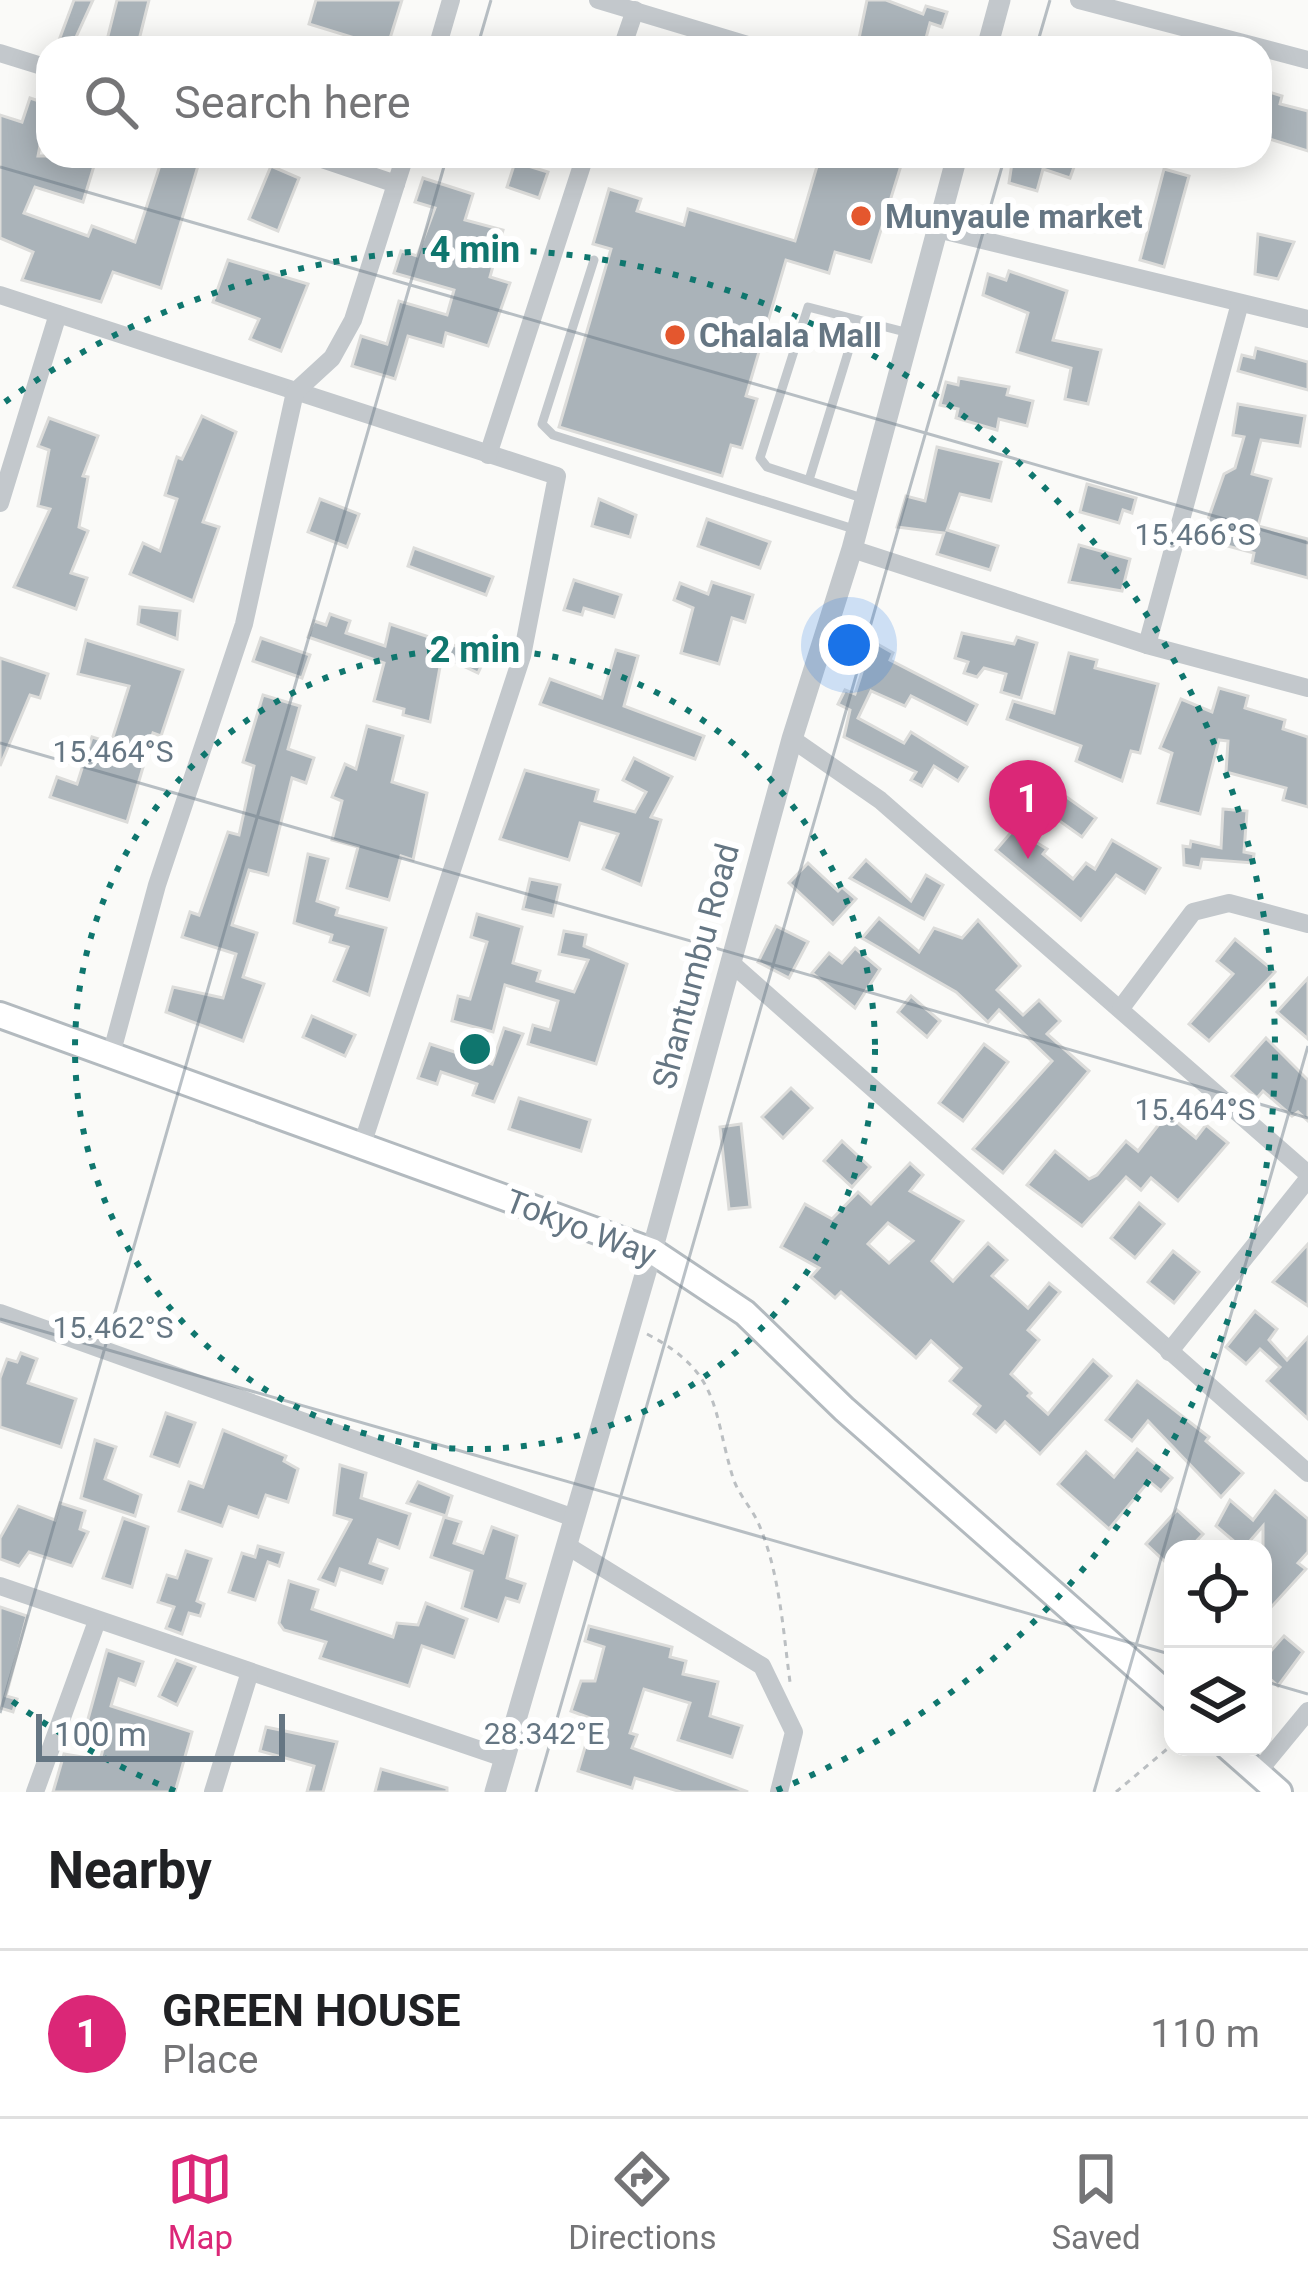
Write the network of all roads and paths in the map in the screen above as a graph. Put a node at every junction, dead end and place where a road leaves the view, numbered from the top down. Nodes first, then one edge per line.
1 (452, 0) edge
2 (598, 0) edge
3 (1000, 0) edge
4 (1079, 0) edge
5 (635, 10) junction
6 (441, 36) edge
7 (626, 36) edge
8 (719, 36) edge
9 (990, 36) edge
10 (1216, 36) edge
11 (1272, 51) edge
12 (0, 53) edge
13 (1308, 60) edge
14 (36, 64) edge
15 (349, 168) edge
16 (401, 168) edge
17 (581, 168) edge
18 (954, 168) edge
19 (396, 184) junction
20 (937, 230) junction
21 (594, 260) dead end
22 (0, 295) edge
23 (1240, 303) junction
24 (58, 314) junction
25 (1308, 319) edge
26 (858, 320) junction
27 (909, 333) junction
28 (296, 392) junction
29 (488, 455) junction
30 (808, 481) junction
31 (865, 500) junction
32 (0, 503) edge
33 (854, 539) junction
34 (1147, 645) junction
35 (1308, 688) edge
36 (792, 739) junction
37 (1308, 924) edge
38 (730, 962) junction
39 (1121, 1008) junction
40 (0, 1015) edge
41 (111, 1055) junction
42 (362, 1145) junction
43 (1308, 1176) edge
44 (652, 1251) junction
45 (0, 1313) edge
46 (628, 1324) junction
47 (1169, 1352) junction
48 (1308, 1473) edge
49 (574, 1518) junction
50 (566, 1545) junction
51 (0, 1586) edge
52 (97, 1621) junction
53 (249, 1675) junction
54 (1164, 1691) edge
55 (1308, 1711) edge
56 (794, 1732) junction
57 (1164, 1752) edge
58 (1238, 1756) edge
59 (505, 1758) junction
60 (1257, 1773) junction
61 (35, 1792) edge
62 (213, 1792) edge
63 (495, 1792) edge
64 (779, 1792) edge
65 (1116, 1792) edge
66 (1279, 1792) edge

1 - 6 street
2 - 5 street
3 - 9 street
4 - 10 street
5 - 7 street
5 - 8 street
11 - 13 street
12 - 14 street
15 - 19 street
16 - 19 street
17 - 29 street
18 - 20 street, Shantumbu Road
19 - 28 street
20 - 23 street
20 - 27 street, Shantumbu Road
21 - 33 lane
22 - 24 street
23 - 25 street
23 - 34 street
24 - 28 street
24 - 32 street
26 - 27 lane
26 - 30 lane
26 - 30 lane
27 - 31 street, Shantumbu Road
28 - 29 street
28 - 41 street
29 - 42 street
30 - 31 lane
31 - 33 street, Shantumbu Road
33 - 34 street
33 - 36 street, Shantumbu Road
34 - 35 street
36 - 38 street, Shantumbu Road
36 - 39 street
37 - 39 street
38 - 44 street, Shantumbu Road
38 - 47 street
39 - 43 street
40 - 41 main road, Tokyo Way
41 - 42 main road, Tokyo Way
42 - 44 main road, Tokyo Way
43 - 47 street
44 - 46 street, Shantumbu Road
44 - 54 main road, Tokyo Way
45 - 49 street
46 - 49 street, Shantumbu Road
46 - 56 path
47 - 48 street
49 - 50 street, Shantumbu Road
50 - 56 street
50 - 59 street, Shantumbu Road
51 - 52 street
52 - 53 street
52 - 61 street
53 - 59 street
53 - 62 street
55 - 60 street
56 - 64 street
57 - 65 path
58 - 60 main road
59 - 63 street, Shantumbu Road
60 - 66 main road

